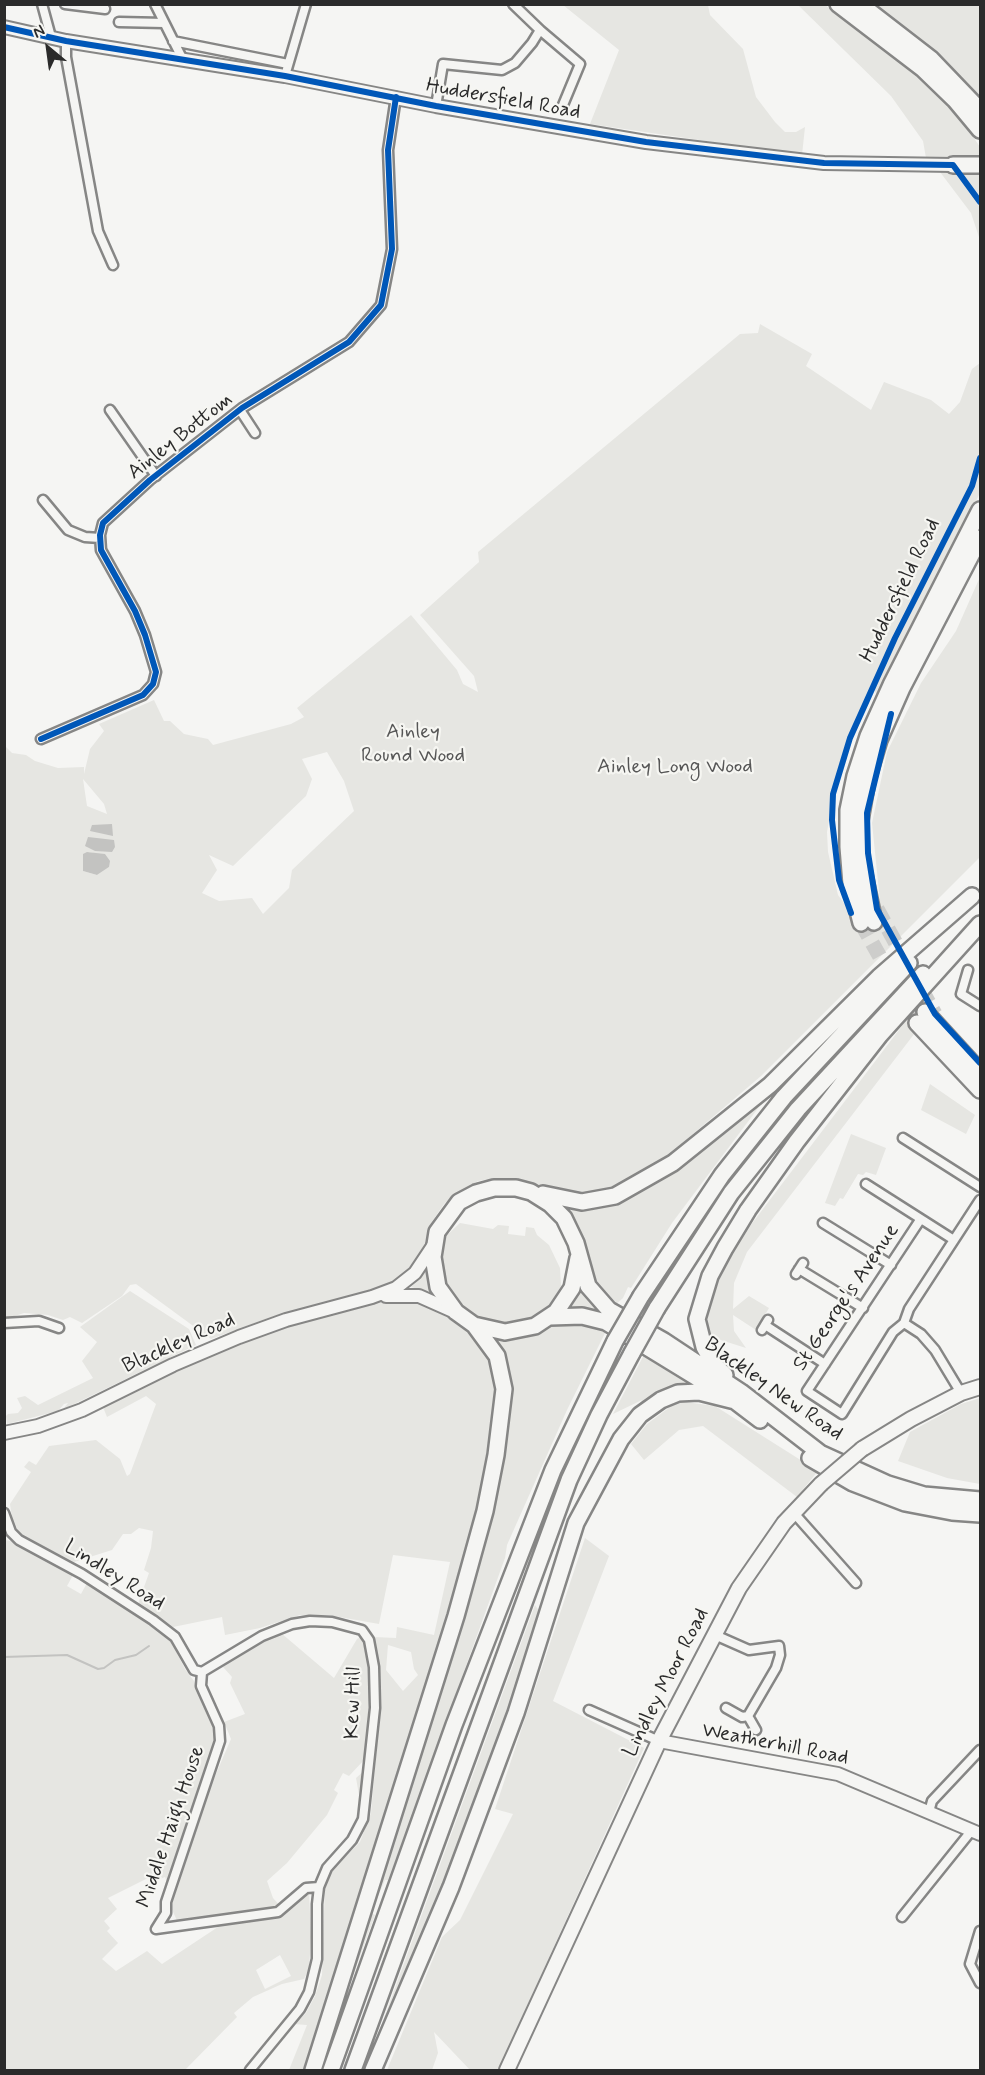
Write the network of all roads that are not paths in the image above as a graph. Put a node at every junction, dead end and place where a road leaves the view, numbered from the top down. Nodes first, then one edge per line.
1 (42, 4) edge
2 (65, 4) edge
3 (155, 4) edge
4 (306, 4) edge
5 (513, 4) edge
6 (838, 4) edge
7 (860, 4) edge
8 (80, 5) edge
9 (105, 9) dead end
10 (118, 22) dead end
11 (164, 23) junction
12 (4, 27) edge
13 (540, 30) junction
14 (51, 37) junction
15 (66, 40) junction
16 (173, 41) junction
17 (182, 58) junction
18 (287, 70) junction
19 (396, 97) junction
20 (563, 105) dead end
21 (436, 106) junction
22 (981, 110) edge
23 (981, 130) edge
24 (953, 165) joint
25 (981, 165) edge
26 (113, 265) dead end
27 (240, 410) junction
28 (110, 411) dead end
29 (255, 433) dead end
30 (156, 476) junction
31 (43, 500) dead end
32 (981, 510) edge
33 (100, 538) junction
34 (981, 538) edge
35 (981, 547) edge
36 (961, 578) junction
37 (891, 714) junction
38 (41, 740) dead end
39 (861, 778) junction
40 (976, 891) edge
41 (981, 913) edge
42 (981, 924) edge
43 (968, 970) dead end
44 (981, 1005) edge
45 (926, 1016) junction
46 (981, 1063) edge
47 (981, 1072) edge
48 (981, 1090) edge
49 (903, 1138) dead end
50 (866, 1184) dead end
51 (981, 1187) edge
52 (531, 1192) junction
53 (981, 1200) edge
54 (920, 1220) junction
55 (823, 1223) dead end
56 (954, 1240) junction
57 (434, 1245) junction
58 (578, 1258) junction
59 (891, 1265) junction
60 (799, 1269) dead end
61 (372, 1297) junction
62 (863, 1308) junction
63 (456, 1312) junction
64 (550, 1317) junction
65 (4, 1323) edge
66 (904, 1323) junction
67 (474, 1325) junction
68 (765, 1325) dead end
69 (59, 1328) dead end
70 (825, 1364) junction
71 (981, 1387) edge
72 (961, 1393) junction
73 (738, 1396) junction
74 (4, 1433) edge
75 (981, 1500) edge
76 (793, 1512) junction
77 (4, 1513) edge
78 (981, 1514) edge
79 (856, 1583) dead end
80 (715, 1635) junction
81 (202, 1672) junction
82 (726, 1708) dead end
83 (589, 1710) dead end
84 (748, 1716) junction
85 (756, 1730) dead end
86 (659, 1741) junction
87 (981, 1750) edge
88 (929, 1812) junction
89 (976, 1832) edge
90 (319, 1887) junction
91 (902, 1917) dead end
92 (981, 1931) edge
93 (981, 1983) edge
94 (511, 2068) edge
95 (250, 2070) edge
96 (313, 2070) edge
97 (331, 2070) edge
98 (353, 2070) edge
99 (373, 2070) edge

1 - 14 street
2 - 8 street
3 - 11 street
4 - 18 street
5 - 13 street
6 - 23 highway
7 - 22 highway
8 - 9 street
10 - 11 street
11 - 16 street
12 - 14 street, Huddersfield Road
13 - 20 street
13 - 21 street
14 - 15 street, Huddersfield Road
15 - 17 street, Huddersfield Road
15 - 26 street
16 - 17 street
16 - 18 street, Huddersfield Road
17 - 18 street, Huddersfield Road
18 - 19 street, Huddersfield Road
19 - 21 street, Huddersfield Road
19 - 27 street, Ainley Bottom
21 - 24 street, Huddersfield Road
24 - 25 highway
27 - 29 street, Ainley Bottom
27 - 30 street, Ainley Bottom
28 - 30 street, Ainley Bottom
30 - 33 street, Ainley Bottom
31 - 33 street
32 - 39 highway
33 - 38 street
34 - 36 highway
35 - 36 highway
36 - 37 highway
37 - 39 highway
37 - 39 highway
40 - 52 highway
40 - 97 highway, bridge
41 - 98 highway, bridge
42 - 73 highway
43 - 44 street
45 - 46 highway
45 - 47 highway
45 - 48 highway
49 - 51 street
50 - 54 street
52 - 57 highway, Blackley New Road
52 - 58 highway, Blackley New Road
53 - 56 street
54 - 56 street
54 - 59 street, St George's Avenue
55 - 59 street
56 - 66 street
57 - 61 street, Blackley Road
57 - 63 highway, Blackley New Road
58 - 64 highway, Blackley New Road
58 - 73 highway, Blackley New Road
59 - 62 street, St George's Avenue
60 - 62 street
61 - 63 street, Blackley Road
61 - 74 street, Blackley Road
62 - 70 street, St George's Avenue
63 - 67 highway, Blackley New Road
64 - 67 highway, Blackley New Road
64 - 73 highway, Blackley New Road
65 - 69 street
66 - 70 street, St George's Avenue
66 - 72 street
67 - 96 highway
68 - 70 street
71 - 72 main road, Lindley Moor Road
72 - 76 main road, Lindley Moor Road, bridge
73 - 75 highway, Blackley New Road
73 - 78 highway, Blackley New Road
73 - 99 highway
76 - 79 street
76 - 80 main road, Lindley Moor Road
77 - 81 street, Lindley Road
80 - 84 street
80 - 86 main road, Lindley Moor Road
81 - 90 street, Middle Haigh House
81 - 90 street, Kew Hill
82 - 84 street
83 - 86 street
84 - 85 street
86 - 88 street, Weatherhill Road
86 - 94 main road, Lindley Moor Road
87 - 88 street
88 - 89 street, Weatherhill Road
89 - 91 street
90 - 95 street, Kew Hill
92 - 93 street

